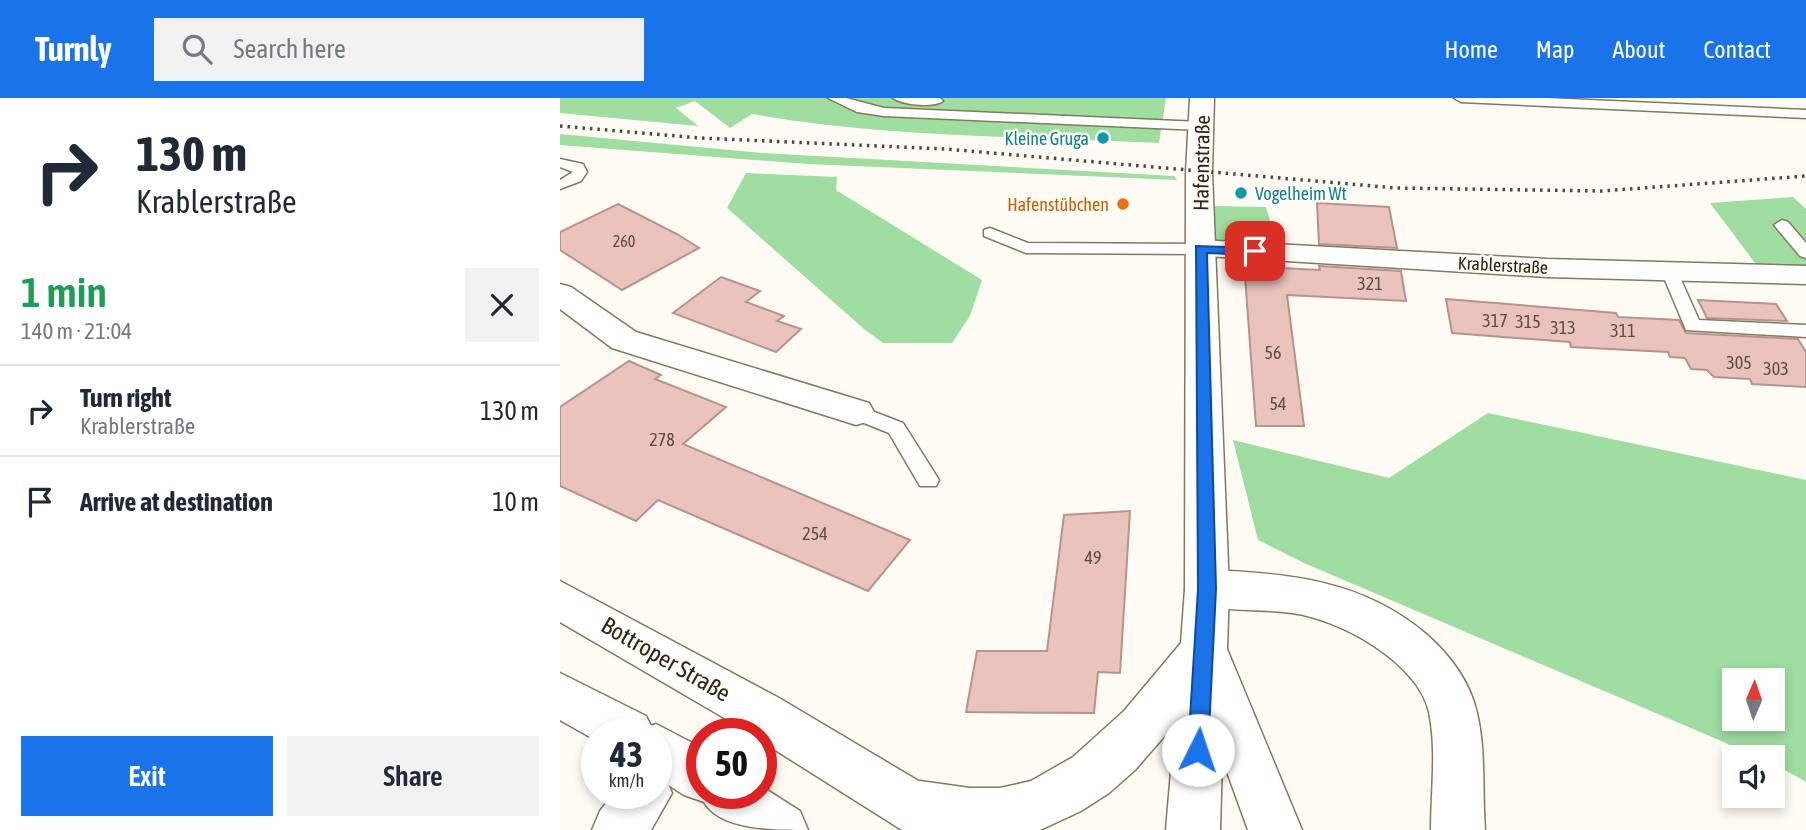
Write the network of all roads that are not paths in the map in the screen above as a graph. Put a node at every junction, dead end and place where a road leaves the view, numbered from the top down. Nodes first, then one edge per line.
1 (835, 98) edge
2 (900, 98) edge
3 (1461, 98) edge
4 (1201, 112) edge
5 (1806, 114) edge
6 (560, 163) edge
7 (560, 185) edge
8 (1782, 225) dead end
9 (990, 233) dead end
10 (1200, 249) junction
11 (1806, 253) edge
12 (1670, 273) junction
13 (1806, 275) edge
14 (560, 294) edge
15 (1806, 331) edge
16 (856, 412) joint
17 (928, 480) dead end
18 (1207, 589) junction
19 (560, 600) edge
20 (1205, 648) junction
21 (560, 695) edge
22 (602, 718) edge
23 (636, 809) edge
24 (750, 809) edge
25 (930, 818) edge
26 (619, 830) edge
27 (781, 830) edge
28 (1193, 830) edge
29 (1275, 830) edge
30 (1458, 830) edge

1 - 4 lane
2 - 4 lane
3 - 5 lane
4 - 10 main road, Hafenstraße
6 - 7 lane
8 - 11 lane
9 - 10 lane
10 - 12 main road, Krablerstraße
10 - 18 main road, Hafenstraße
12 - 13 main road, Krablerstraße
12 - 15 lane
14 - 16 main road
16 - 17 lane
18 - 20 main road, Hafenstraße
18 - 30 main road
19 - 25 main road, Bottroper Straße
20 - 25 main road
20 - 28 main road, Hafenstraße
20 - 29 main road, Hafenstraße
21 - 22 main road
23 - 26 main road
24 - 27 main road

